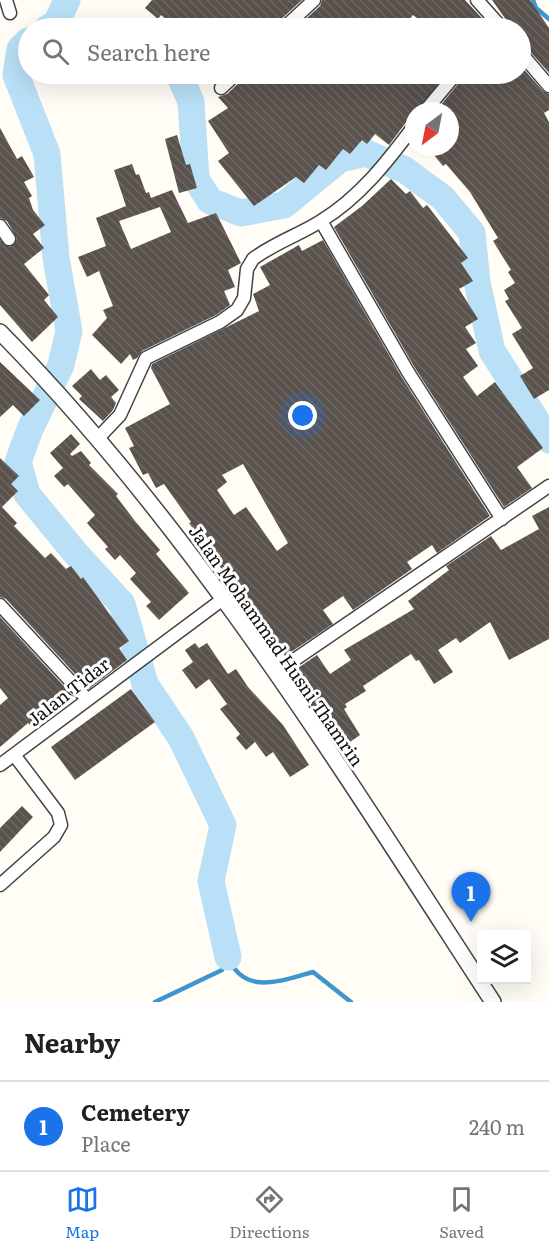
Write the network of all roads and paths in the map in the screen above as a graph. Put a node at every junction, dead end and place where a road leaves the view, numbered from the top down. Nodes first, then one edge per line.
1 (6, 0) edge
2 (314, 0) edge
3 (477, 0) edge
4 (10, 13) dead end
5 (295, 18) edge
6 (493, 18) edge
7 (531, 65) edge
8 (226, 84) edge
9 (448, 84) edge
10 (549, 86) edge
11 (221, 88) dead end
12 (433, 102) edge
13 (405, 139) edge
14 (321, 221) junction
15 (0, 226) edge
16 (9, 239) dead end
17 (0, 332) edge
18 (99, 437) junction
19 (549, 486) edge
20 (502, 519) junction
21 (223, 599) junction
22 (0, 605) edge
23 (275, 673) junction
24 (87, 699) junction
25 (15, 756) junction
26 (0, 765) edge
27 (0, 885) edge
28 (493, 1002) edge

1 - 4 street
2 - 5 street
3 - 6 street
7 - 10 street
8 - 11 street
9 - 12 street
13 - 14 street
14 - 18 street
14 - 20 street
15 - 16 street
17 - 18 street, Jalan Mohammad Husni Thamrin
18 - 21 street, Jalan Mohammad Husni Thamrin
19 - 20 street
20 - 23 street
21 - 23 street, Jalan Mohammad Husni Thamrin
21 - 24 street, Jalan Tidar
22 - 24 street
23 - 28 street, Jalan Mohammad Husni Thamrin
24 - 25 street, Jalan Tidar
25 - 26 street, Jalan Tidar
25 - 27 street

